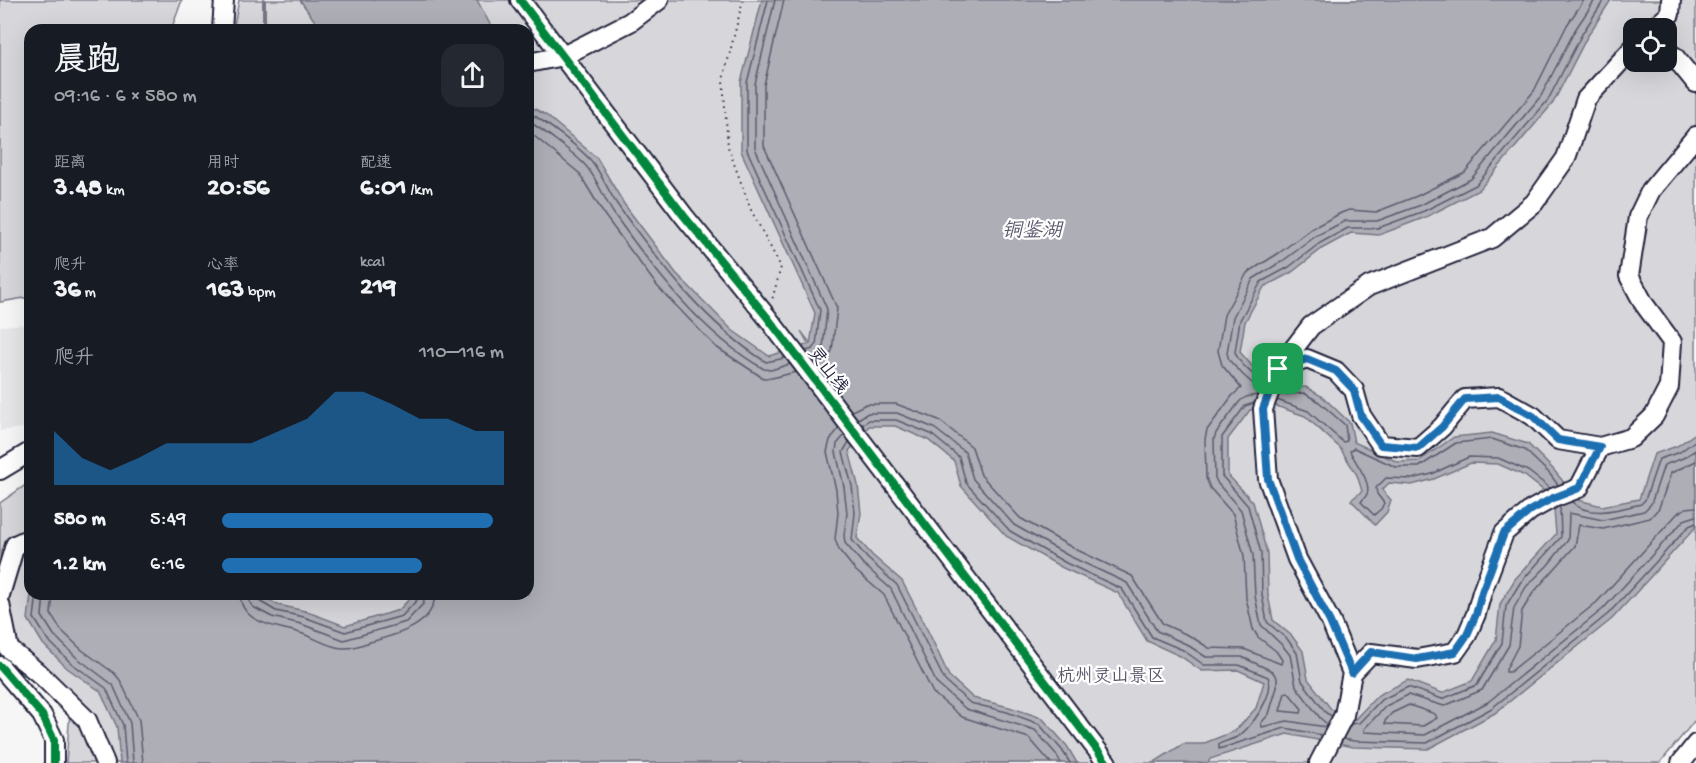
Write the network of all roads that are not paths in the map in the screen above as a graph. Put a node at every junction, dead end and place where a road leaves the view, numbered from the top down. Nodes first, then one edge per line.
1 (224, 0) edge
2 (520, 0) edge
3 (659, 0) edge
4 (1671, 0) edge
5 (1665, 18) edge
6 (222, 24) edge
7 (563, 56) junction
8 (1623, 59) edge
9 (1677, 60) edge
10 (534, 62) edge
11 (1696, 83) edge
12 (1696, 136) edge
13 (1278, 369) junction
14 (1600, 447) junction
15 (24, 456) edge
16 (0, 470) edge
17 (24, 541) edge
18 (0, 595) edge
19 (0, 604) edge
20 (0, 666) edge
21 (1352, 673) junction
22 (1696, 744) edge
23 (54, 763) edge
24 (105, 763) edge
25 (1107, 763) edge
26 (1319, 763) edge
27 (1680, 763) edge

1 - 6 street
2 - 7 street, 灵山线
3 - 7 street
4 - 5 street
7 - 10 street
7 - 25 street, 灵山线
8 - 13 street
9 - 11 street
12 - 14 street
13 - 14 street
13 - 21 street
14 - 21 street
15 - 16 street
17 - 18 street
19 - 24 street
20 - 23 street
21 - 26 street
22 - 27 street

